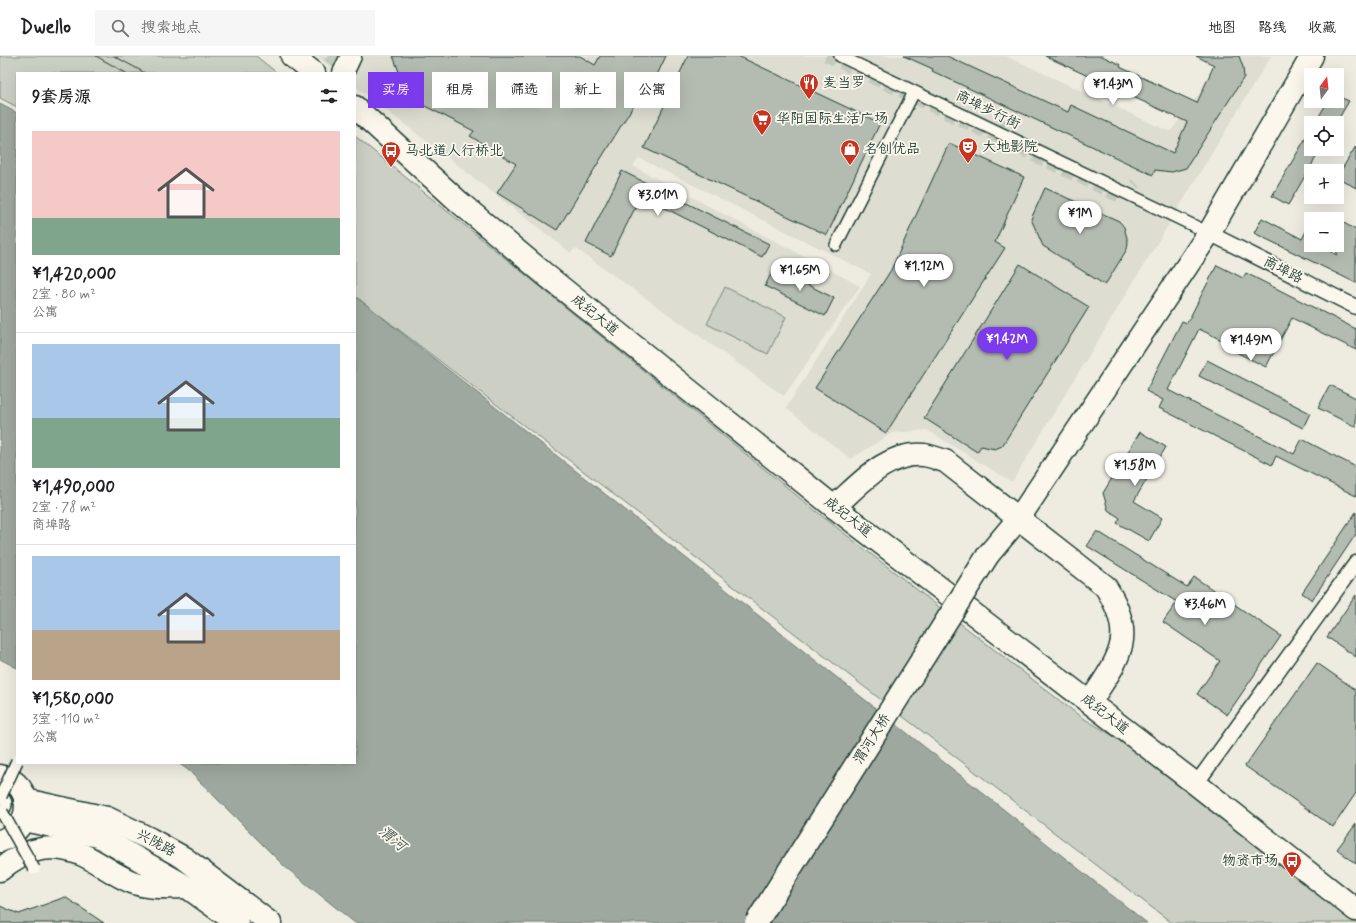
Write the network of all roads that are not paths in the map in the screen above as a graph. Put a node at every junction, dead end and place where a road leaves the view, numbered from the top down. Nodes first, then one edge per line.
1 (292, 56) edge
2 (340, 56) edge
3 (351, 56) edge
4 (840, 56) edge
5 (1312, 56) edge
6 (313, 72) edge
7 (338, 72) edge
8 (343, 72) edge
9 (914, 92) junction
10 (356, 107) edge
11 (1209, 233) junction
12 (836, 245) dead end
13 (1356, 307) edge
14 (834, 507) junction
15 (1019, 518) junction
16 (992, 558) junction
17 (1356, 563) edge
18 (1090, 702) junction
19 (16, 763) edge
20 (1196, 784) junction
21 (0, 789) edge
22 (25, 810) junction
23 (1, 813) edge
24 (0, 841) edge
25 (34, 869) dead end
26 (0, 870) edge
27 (186, 887) junction
28 (1356, 910) edge
29 (237, 923) edge
30 (270, 923) edge
31 (756, 923) edge
32 (771, 923) edge

1 - 6 main road
2 - 7 main road
3 - 8 main road
4 - 9 street, 商埠步行街
5 - 11 main road
9 - 11 street, 商埠步行街
9 - 12 street
10 - 14 main road, 成纪大道
11 - 13 street, 商埠路
11 - 15 main road
14 - 15 main road
14 - 18 main road, 成纪大道
15 - 16 main road
15 - 18 main road
16 - 31 main road, 渭河大桥, bridge
16 - 32 main road, 渭河大桥
17 - 20 street
18 - 20 main road, 成纪大道
19 - 21 street, bridge
20 - 28 main road, 成纪大道
21 - 22 main road
21 - 23 street
22 - 24 main road
22 - 27 main road, 兴陇路
22 - 30 main road, 兴陇路
23 - 25 street, bridge
26 - 27 main road
27 - 29 main road, 兴陇路

